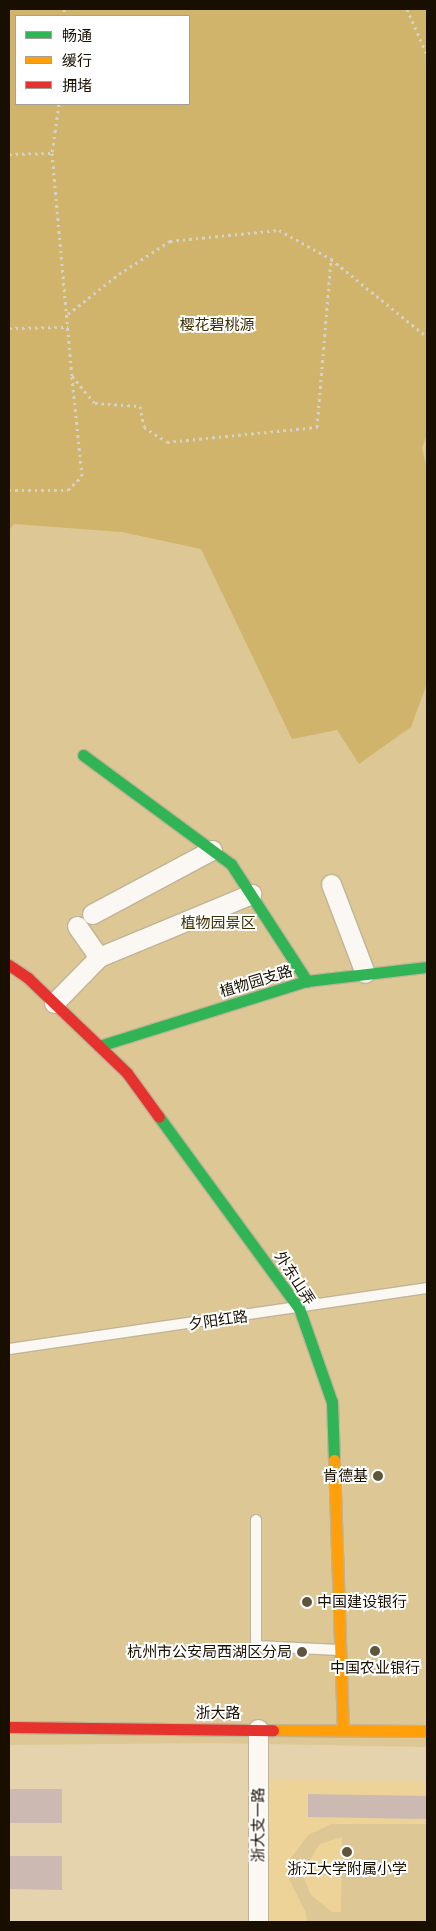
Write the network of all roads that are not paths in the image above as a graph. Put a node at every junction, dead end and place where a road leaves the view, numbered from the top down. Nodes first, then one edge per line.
1 (83, 755) dead end
2 (212, 850) junction
3 (331, 884) dead end
4 (251, 894) junction
5 (92, 914) dead end
6 (76, 926) dead end
7 (99, 957) junction
8 (9, 965) edge
9 (427, 967) edge
10 (365, 973) junction
11 (28, 978) junction
12 (307, 981) junction
13 (15, 984) dead end
14 (54, 1002) junction
15 (99, 1046) junction
16 (427, 1288) edge
17 (299, 1308) junction
18 (9, 1349) edge
19 (256, 1520) dead end
20 (340, 1650) junction
21 (9, 1727) edge
22 (258, 1729) junction
23 (343, 1730) junction
24 (427, 1730) edge
25 (258, 1922) edge

1 - 2 street
2 - 4 street
2 - 5 street
3 - 10 street
4 - 7 street
4 - 12 street
6 - 7 street
7 - 14 street
8 - 11 street, 外东山弄
9 - 10 street, 植物园支路
10 - 12 street, 植物园支路
11 - 13 street
11 - 14 street, 外东山弄
12 - 15 street, 植物园支路
14 - 15 street, 外东山弄
15 - 17 street, 外东山弄
16 - 17 lane, 夕阳红路
17 - 18 lane, 夕阳红路
17 - 20 street, 外东山弄
19 - 20 lane
20 - 23 street, 外东山弄
21 - 22 street, 浙大路
22 - 23 street, 浙大路
22 - 25 street, 浙大支一路
23 - 24 street, 浙大路

